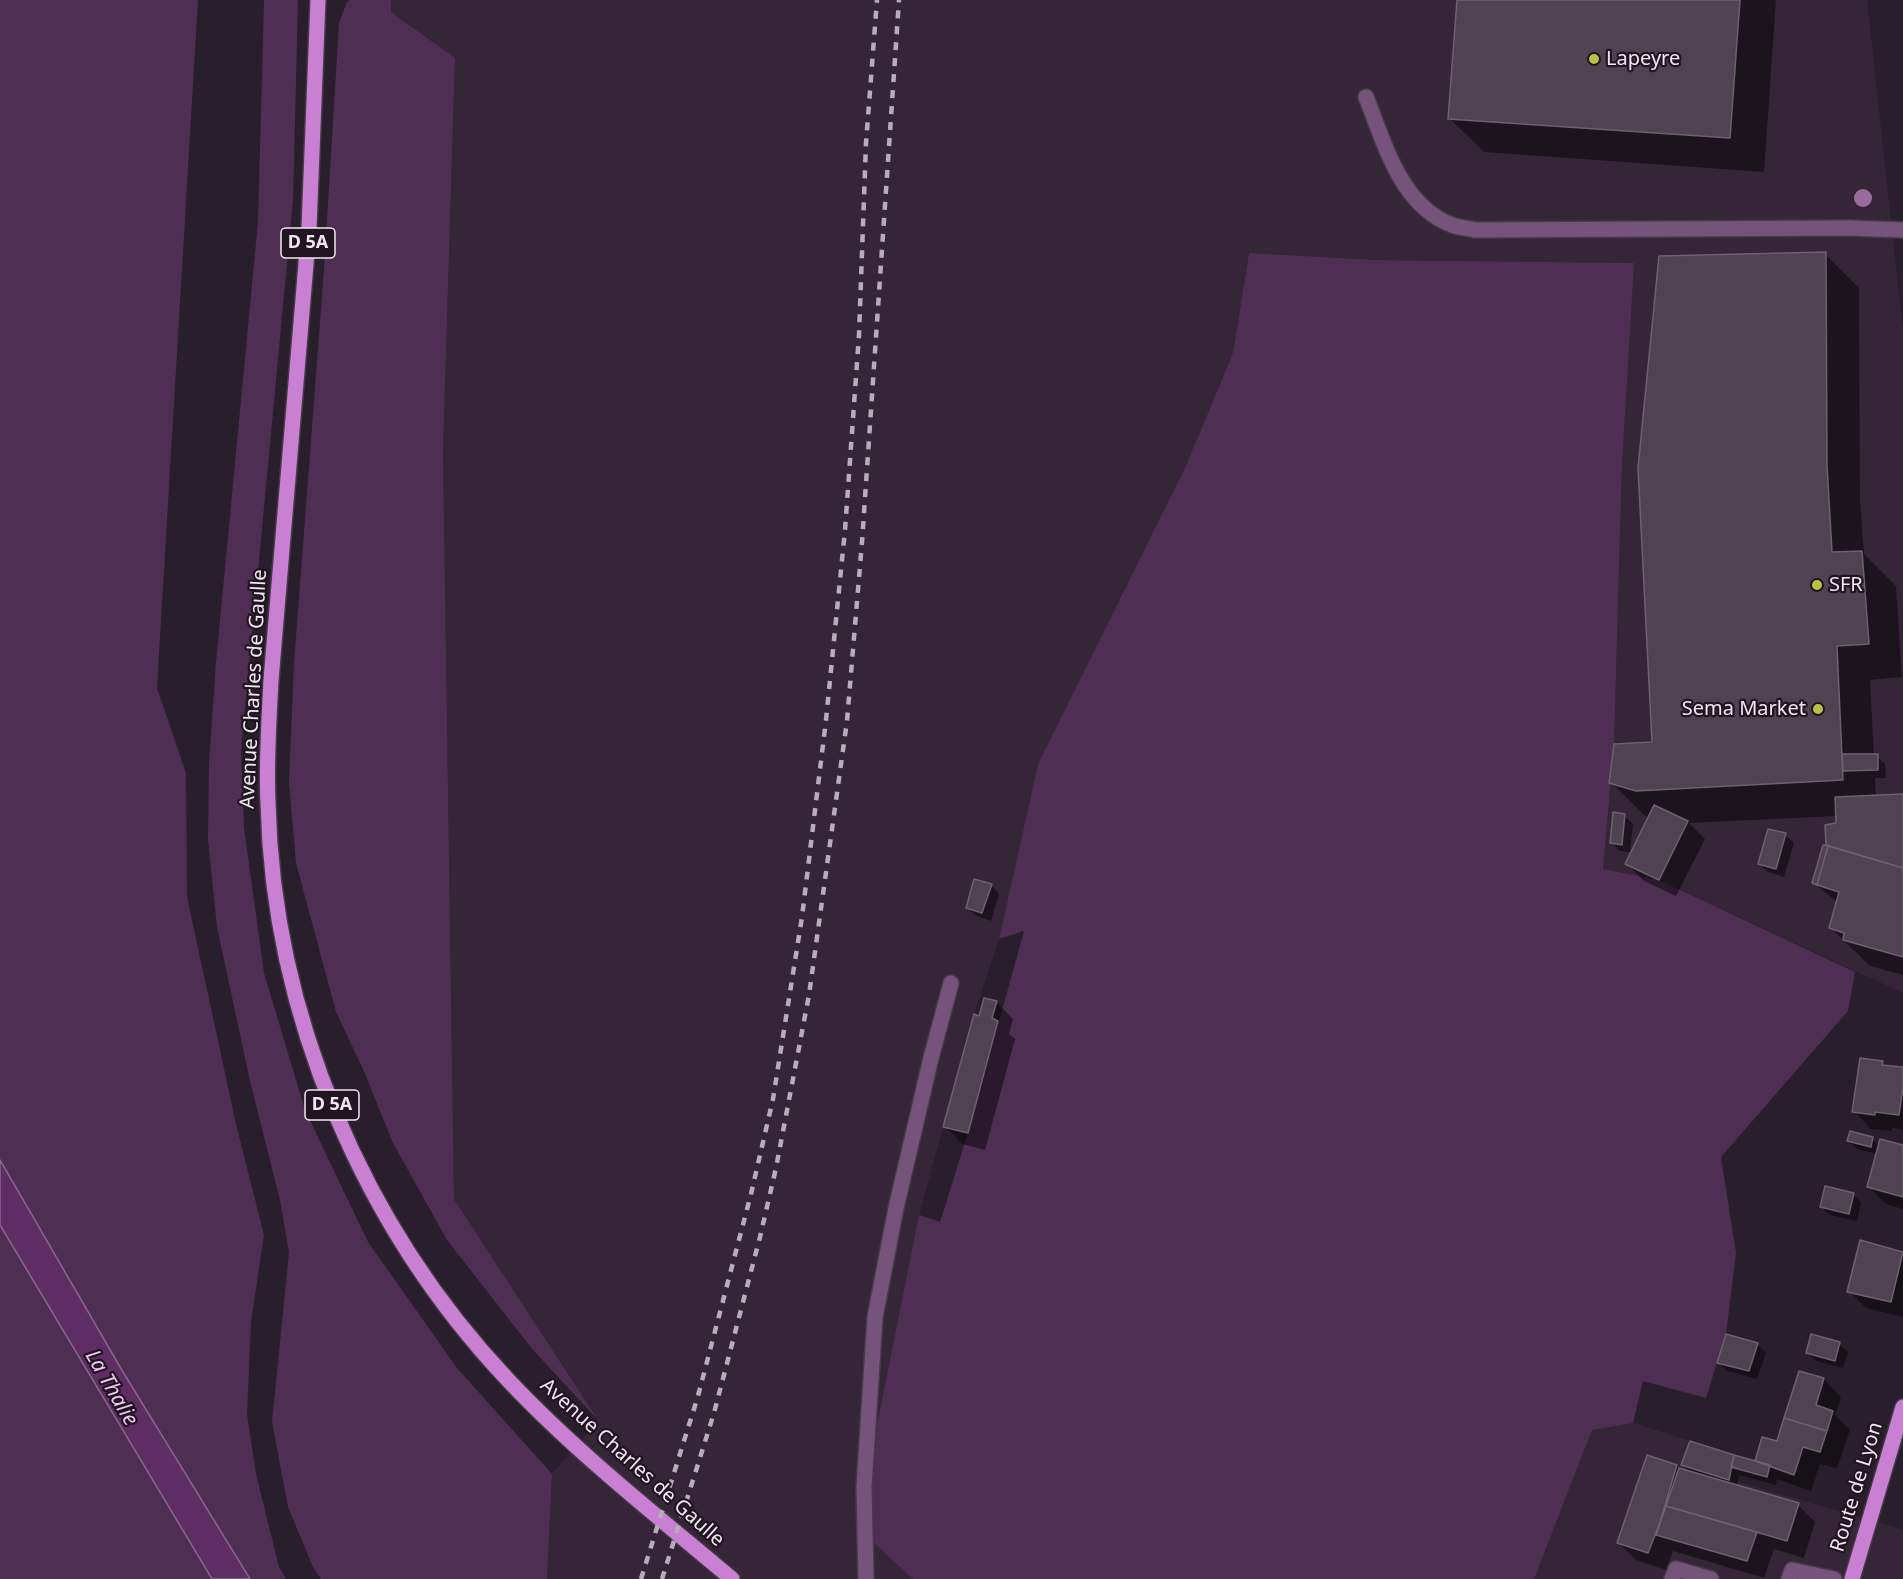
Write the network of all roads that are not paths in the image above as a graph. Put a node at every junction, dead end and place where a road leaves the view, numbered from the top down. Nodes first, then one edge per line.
1 (318, 0) edge
2 (1366, 97) dead end
3 (1903, 230) edge
4 (951, 983) dead end
5 (1903, 1407) edge
6 (732, 1579) edge
7 (866, 1579) edge
8 (1672, 1579) edge
9 (1711, 1579) edge
10 (1789, 1579) edge
11 (1834, 1579) edge
12 (1852, 1579) edge

1 - 6 main road, Avenue Charles de Gaulle / D 5A
2 - 3 lane
4 - 7 lane
5 - 12 main road, Route de Lyon
8 - 9 lane
10 - 11 lane

